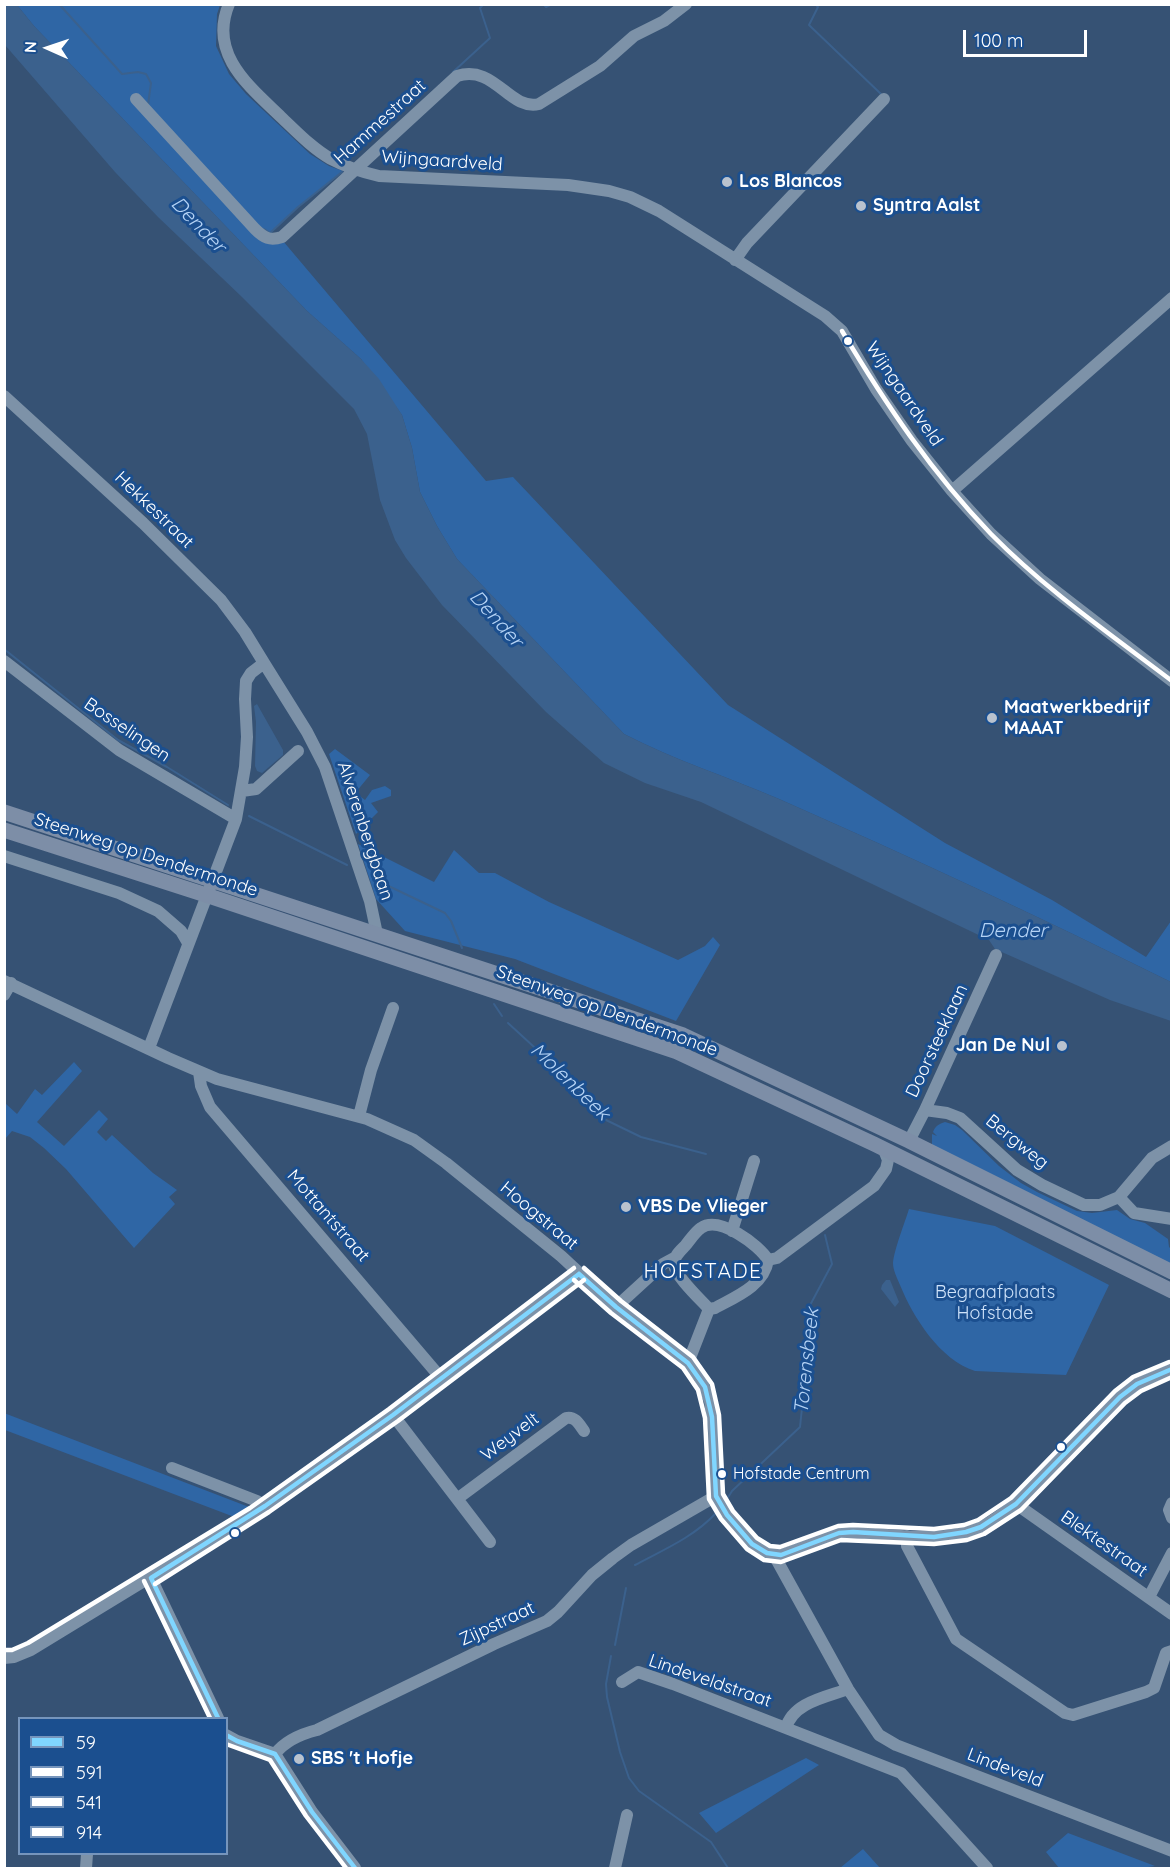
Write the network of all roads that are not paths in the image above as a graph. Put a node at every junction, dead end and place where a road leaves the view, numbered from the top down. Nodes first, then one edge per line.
1 (229, 4) edge
2 (686, 4) edge
3 (135, 99) dead end
4 (884, 99) dead end
5 (355, 169) junction
6 (735, 260) junction
7 (1172, 298) edge
8 (4, 396) edge
9 (952, 491) junction
10 (4, 661) edge
11 (264, 663) junction
12 (1172, 681) edge
13 (313, 742) joint
14 (298, 751) dead end
15 (242, 791) junction
16 (4, 812) edge
17 (236, 819) junction
18 (4, 830) edge
19 (4, 856) edge
20 (214, 880) junction
21 (206, 895) junction
22 (377, 934) junction
23 (188, 943) junction
24 (996, 955) dead end
25 (8, 982) edge
26 (4, 995) edge
27 (393, 1008) dead end
28 (148, 1048) junction
29 (199, 1072) junction
30 (925, 1110) junction
31 (359, 1116) junction
32 (909, 1141) junction
33 (1172, 1146) edge
34 (879, 1147) junction
35 (753, 1161) dead end
36 (920, 1167) junction
37 (1119, 1197) junction
38 (1172, 1219) edge
39 (732, 1231) junction
40 (676, 1257) junction
41 (772, 1259) junction
42 (1172, 1272) edge
43 (579, 1274) junction
44 (1172, 1291) edge
45 (616, 1307) junction
46 (709, 1309) junction
47 (688, 1363) junction
48 (1172, 1369) edge
49 (441, 1378) junction
50 (393, 1415) junction
51 (584, 1431) dead end
52 (172, 1468) dead end
53 (716, 1496) junction
54 (457, 1499) junction
55 (1172, 1503) edge
56 (1016, 1504) junction
57 (265, 1506) junction
58 (1172, 1518) edge
59 (907, 1536) junction
60 (490, 1542) dead end
61 (1172, 1554) edge
62 (774, 1555) junction
63 (150, 1578) junction
64 (1149, 1597) junction
65 (1172, 1614) edge
66 (1172, 1651) edge
67 (4, 1658) edge
68 (622, 1682) dead end
69 (849, 1689) junction
70 (217, 1717) edge
71 (786, 1728) junction
72 (228, 1736) edge
73 (275, 1754) junction
74 (627, 1815) dead end
75 (1172, 1851) edge
76 (355, 1869) edge
77 (615, 1869) edge
78 (987, 1869) edge

1 - 5 street, Wijngaardveld
2 - 5 street, Hammestraat
3 - 5 street, Hammestraat
4 - 6 street
5 - 6 street, Wijngaardveld
6 - 9 street, Wijngaardveld
7 - 9 street
8 - 11 street, Hekkestraat
9 - 12 street, Wijngaardveld
10 - 17 street, Bosselingen
11 - 13 street, Hekkestraat
11 - 15 street
13 - 22 street, Alverenbergbaan
14 - 15 street
15 - 17 street
16 - 20 main road, Steenweg op Dendermonde
17 - 20 street
18 - 21 main road, Steenweg op Dendermonde
19 - 23 street
20 - 21 street
20 - 22 main road, Steenweg op Dendermonde
21 - 23 street
21 - 34 main road, Steenweg op Dendermonde
22 - 32 main road, Steenweg op Dendermonde
23 - 28 street
24 - 30 street, Doorsteeklaan
25 - 26 street
25 - 28 street
27 - 31 street
28 - 29 street, Hoogstraat
29 - 31 street, Hoogstraat
29 - 49 street, Mottantstraat
30 - 32 street, Doorsteeklaan
30 - 37 street, Bergweg
31 - 43 street, Hoogstraat
32 - 34 main road
32 - 36 main road
32 - 42 main road, Steenweg op Dendermonde
33 - 37 street
34 - 36 main road, Steenweg op Dendermonde
34 - 41 street
35 - 39 street
36 - 44 main road, Steenweg op Dendermonde
37 - 38 street
39 - 40 street
39 - 41 street
40 - 45 street
40 - 46 street
41 - 46 street
43 - 45 street, Hoogstraat
43 - 49 street
45 - 47 street, Hoogstraat
46 - 47 street
47 - 53 street, Hoogstraat
48 - 56 street
49 - 50 street
50 - 54 street
50 - 57 street
51 - 54 street, Weyvelt
52 - 57 street
53 - 62 street
53 - 73 street, Zijpstraat
54 - 60 street
55 - 58 street
56 - 59 street
56 - 64 street, Blektestraat
57 - 63 street
59 - 62 street
59 - 66 street
61 - 64 street
62 - 69 street
63 - 67 street
63 - 70 street
64 - 65 street, Blektestraat
68 - 71 street, Lindeveldstraat
69 - 71 street, Lindeveldstraat
69 - 75 street, Lindeveld
71 - 78 street, Lindeveldstraat
72 - 73 street
73 - 76 street
74 - 77 street

